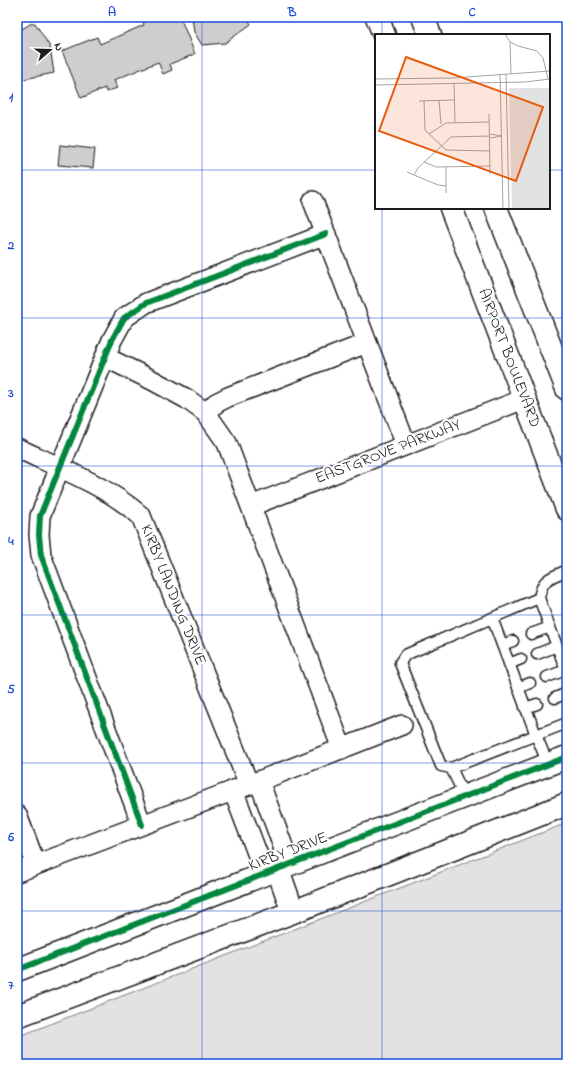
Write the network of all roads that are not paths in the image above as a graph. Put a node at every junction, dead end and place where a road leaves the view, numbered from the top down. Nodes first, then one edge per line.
1 (378, 17) edge
2 (423, 17) edge
3 (384, 34) edge
4 (430, 34) edge
5 (313, 201) dead end
6 (451, 209) edge
7 (496, 209) edge
8 (326, 234) junction
9 (367, 343) junction
10 (105, 357) junction
11 (567, 390) edge
12 (524, 399) junction
13 (206, 413) junction
14 (406, 445) junction
15 (17, 448) edge
16 (60, 467) junction
17 (251, 506) junction
18 (567, 509) edge
19 (567, 570) edge
20 (539, 598) junction
21 (492, 618) junction
22 (550, 627) junction
23 (531, 634) dead end
24 (513, 641) dead end
25 (502, 645) junction
26 (557, 646) junction
27 (537, 654) dead end
28 (521, 659) dead end
29 (509, 664) junction
30 (566, 671) edge
31 (547, 677) dead end
32 (530, 683) dead end
33 (518, 688) junction
34 (567, 693) edge
35 (554, 698) dead end
36 (537, 704) dead end
37 (525, 708) junction
38 (567, 723) edge
39 (402, 725) dead end
40 (536, 735) junction
41 (342, 749) junction
42 (558, 760) edge
43 (451, 768) junction
44 (247, 785) junction
45 (465, 797) junction
46 (567, 804) edge
47 (17, 815) edge
48 (142, 825) junction
49 (36, 865) junction
50 (278, 870) junction
51 (17, 872) edge
52 (293, 912) junction
53 (17, 970) edge
54 (17, 1016) edge

1 - 3 street
2 - 4 street
5 - 8 street
6 - 12 street, AIRPORT BOULEVARD
7 - 11 street
8 - 9 street
8 - 10 street
9 - 13 street
9 - 14 street
10 - 13 street
10 - 16 street
12 - 14 street, EASTGROVE PARKWAY
12 - 18 street, AIRPORT BOULEVARD
13 - 17 street
14 - 17 street, EASTGROVE PARKWAY
15 - 16 street, KIRBY LANDING DRIVE
16 - 44 street, KIRBY LANDING DRIVE
16 - 48 street
17 - 41 street
19 - 20 lane
20 - 21 lane
20 - 22 lane
21 - 25 lane
21 - 43 lane
22 - 23 lane
22 - 26 lane
24 - 25 lane
25 - 29 lane
26 - 27 lane
26 - 30 lane
28 - 29 lane
29 - 33 lane
30 - 31 lane
32 - 33 lane
33 - 37 lane
34 - 35 lane
36 - 37 lane
37 - 40 lane
38 - 40 lane
39 - 41 street
40 - 42 lane
40 - 43 lane
41 - 44 street
42 - 45 street, KIRBY DRIVE
43 - 45 lane
44 - 48 street
44 - 50 street, KIRBY LANDING DRIVE
44 - 50 street, KIRBY LANDING DRIVE
45 - 50 street, KIRBY DRIVE
46 - 52 street
47 - 49 street
48 - 49 street
49 - 51 street
50 - 52 street
50 - 53 street, KIRBY DRIVE
52 - 54 street

